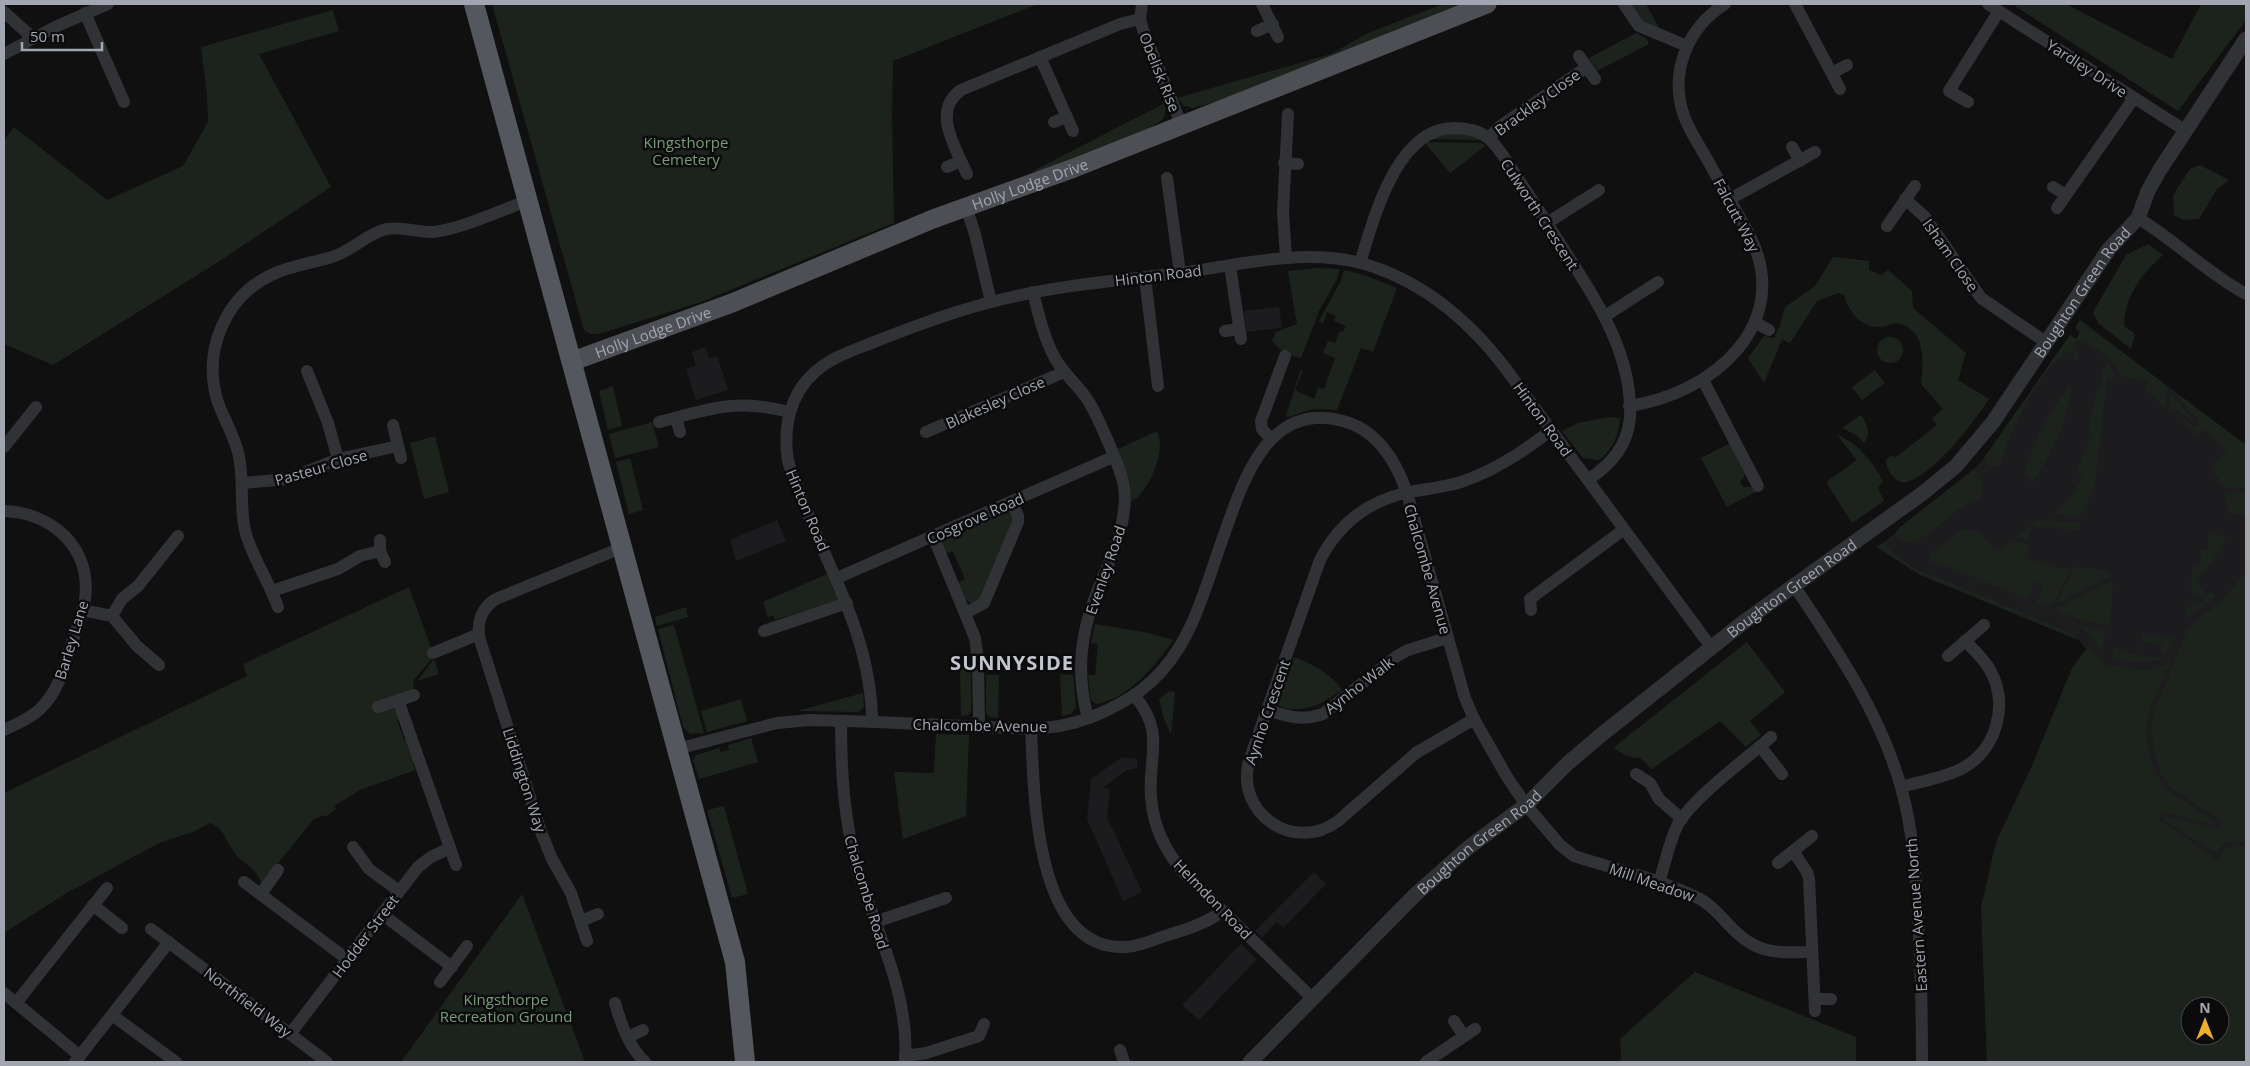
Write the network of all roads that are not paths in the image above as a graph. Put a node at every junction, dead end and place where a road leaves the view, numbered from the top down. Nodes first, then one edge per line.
1 (108, 4) edge
2 (474, 4) edge
3 (1142, 4) edge
4 (1262, 4) edge
5 (1487, 4) edge
6 (1624, 4) edge
7 (1725, 4) edge
8 (1795, 4) edge
9 (1988, 4) edge
10 (1999, 11) junction
11 (4, 12) edge
12 (85, 14) junction
13 (1140, 19) junction
14 (1273, 24) junction
15 (1257, 32) dead end
16 (1278, 37) dead end
17 (33, 38) junction
18 (2246, 40) edge
19 (1686, 46) junction
20 (4, 54) edge
21 (1579, 56) dead end
22 (1040, 57) junction
23 (1848, 65) dead end
24 (1587, 67) junction
25 (1832, 73) junction
26 (1595, 79) dead end
27 (1840, 89) dead end
28 (2134, 98) junction
29 (124, 102) dead end
30 (1968, 102) dead end
31 (1288, 114) dead end
32 (1067, 117) junction
33 (1054, 122) dead end
34 (1182, 126) junction
35 (1073, 131) dead end
36 (2186, 131) junction
37 (1489, 138) junction
38 (1792, 147) dead end
39 (1815, 152) dead end
40 (961, 161) junction
41 (1800, 161) junction
42 (1284, 163) junction
43 (1298, 164) dead end
44 (948, 167) dead end
45 (967, 174) dead end
46 (1167, 178) dead end
47 (1915, 186) dead end
48 (2053, 187) dead end
49 (1599, 190) dead end
50 (2066, 195) junction
51 (1730, 199) junction
52 (1905, 200) junction
53 (528, 201) junction
54 (966, 207) junction
55 (2057, 208) dead end
56 (2138, 218) junction
57 (1547, 223) junction
58 (1887, 226) dead end
59 (1286, 258) junction
60 (1360, 263) junction
61 (1230, 266) junction
62 (1180, 273) junction
63 (1145, 277) junction
64 (1658, 282) dead end
65 (1033, 292) junction
66 (2246, 294) edge
67 (991, 302) junction
68 (1605, 316) junction
69 (1756, 323) junction
70 (1225, 330) dead end
71 (1769, 330) dead end
72 (2047, 343) junction
73 (1285, 356) dead end
74 (573, 361) junction
75 (307, 371) dead end
76 (1064, 372) junction
77 (1703, 380) junction
78 (1158, 386) dead end
79 (1630, 406) junction
80 (36, 407) dead end
81 (789, 412) junction
82 (676, 418) junction
83 (659, 422) dead end
84 (393, 425) dead end
85 (1550, 431) junction
86 (680, 432) dead end
87 (926, 432) dead end
88 (1271, 439) junction
89 (4, 447) edge
90 (1113, 457) junction
91 (338, 459) junction
92 (1588, 480) junction
93 (1753, 482) dead end
94 (244, 483) junction
95 (1406, 493) junction
96 (1012, 502) junction
97 (4, 511) edge
98 (1624, 530) junction
99 (178, 536) dead end
100 (933, 536) junction
101 (621, 548) junction
102 (381, 551) dead end
103 (837, 578) junction
104 (1795, 587) junction
105 (272, 592) junction
106 (847, 603) junction
107 (278, 607) dead end
108 (82, 610) junction
109 (1531, 610) dead end
110 (966, 613) junction
111 (112, 616) junction
112 (1984, 625) dead end
113 (764, 630) dead end
114 (479, 634) junction
115 (1448, 638) junction
116 (1965, 641) junction
117 (1711, 647) junction
118 (433, 653) dead end
119 (1948, 656) dead end
120 (160, 666) dead end
121 (414, 695) dead end
122 (1134, 695) junction
123 (398, 700) junction
124 (378, 707) dead end
125 (1268, 710) junction
126 (1088, 718) junction
127 (1474, 719) junction
128 (841, 721) junction
129 (872, 722) junction
130 (978, 726) junction
131 (1031, 728) junction
132 (4, 730) edge
133 (1771, 737) dead end
134 (1760, 746) junction
135 (677, 749) junction
136 (1636, 774) dead end
137 (1782, 774) dead end
138 (1901, 787) junction
139 (1526, 805) junction
140 (1682, 819) junction
141 (1812, 836) dead end
142 (353, 847) dead end
143 (450, 848) junction
144 (1793, 851) junction
145 (1778, 863) dead end
146 (456, 865) dead end
147 (278, 870) dead end
148 (244, 882) dead end
149 (1659, 883) junction
150 (107, 888) dead end
151 (399, 891) junction
152 (261, 894) junction
153 (946, 899) dead end
154 (93, 905) junction
155 (1222, 911) junction
156 (382, 914) junction
157 (598, 914) dead end
158 (581, 921) junction
159 (875, 922) junction
160 (122, 928) dead end
161 (151, 929) dead end
162 (587, 940) dead end
163 (169, 942) junction
164 (467, 946) dead end
165 (1812, 952) junction
166 (347, 960) junction
167 (452, 967) junction
168 (440, 982) dead end
169 (4, 993) edge
170 (1312, 998) junction
171 (1831, 999) dead end
172 (16, 1003) junction
173 (615, 1003) dead end
174 (112, 1015) junction
175 (1454, 1022) dead end
176 (643, 1030) dead end
177 (290, 1034) junction
178 (983, 1035) dead end
179 (628, 1037) junction
180 (1120, 1050) dead end
181 (78, 1059) edge
182 (905, 1059) edge
183 (176, 1062) edge
184 (327, 1062) edge
185 (645, 1062) edge
186 (745, 1062) edge
187 (1124, 1062) edge
188 (1250, 1062) edge
189 (1426, 1062) edge
190 (1922, 1062) edge

1 - 12 street
2 - 53 highway
3 - 13 street, Obelisk Rise
4 - 14 street
5 - 34 main road, Holly Lodge Drive
6 - 19 street
7 - 19 street, Falcutt Way
8 - 25 street
9 - 10 street, Yardley Drive
10 - 28 street, Yardley Drive
10 - 30 street
11 - 17 street
12 - 17 street
12 - 29 street
13 - 22 street, Obelisk Rise
13 - 34 street, Obelisk Rise
14 - 15 street
14 - 16 street
17 - 20 street
18 - 36 street, Boughton Green Road
19 - 51 street, Falcutt Way
21 - 24 street, Brackley Close
22 - 32 street
22 - 40 street, Obelisk Rise
23 - 25 street
24 - 26 street, Brackley Close
24 - 37 street, Brackley Close
25 - 27 street
28 - 36 street, Yardley Drive
28 - 50 street
31 - 42 street
32 - 33 street
32 - 35 street
34 - 54 main road, Holly Lodge Drive
36 - 56 street, Boughton Green Road
37 - 57 street, Culworth Crescent
37 - 60 street
38 - 41 street
39 - 41 street
40 - 44 street
40 - 45 street, Obelisk Rise
41 - 51 street
42 - 43 street
42 - 59 street
46 - 62 street
47 - 52 street
48 - 50 street
49 - 57 street
50 - 55 street
51 - 69 street, Falcutt Way
52 - 58 street
52 - 72 street, Isham Close
53 - 74 highway
53 - 94 street
54 - 67 street
54 - 74 main road, Holly Lodge Drive
56 - 66 street
56 - 72 street, Boughton Green Road
57 - 68 street, Culworth Crescent
59 - 60 street, Hinton Road
59 - 61 street, Hinton Road
60 - 85 street, Hinton Road
61 - 62 street, Hinton Road
61 - 70 street
62 - 63 street, Hinton Road
63 - 65 street, Hinton Road
63 - 78 street
64 - 68 street
65 - 67 street, Hinton Road
65 - 76 street, Evenley Road
67 - 81 street, Hinton Road
68 - 79 street, Culworth Crescent
69 - 71 street
69 - 77 street, Falcutt Way
72 - 104 street, Boughton Green Road
73 - 88 street
74 - 101 highway
75 - 91 street
76 - 87 street, Blakesley Close
76 - 90 street, Evenley Road
77 - 79 street, Falcutt Way
77 - 93 street
79 - 92 street, Culworth Crescent
80 - 89 street
81 - 82 street
81 - 103 street, Hinton Road
82 - 83 street
82 - 86 street
84 - 91 street, Pasteur Close
85 - 92 street, Hinton Road
85 - 95 street, Aynho Crescent
88 - 95 street, Chalcombe Avenue
88 - 122 street, Chalcombe Avenue
90 - 96 street, Cosgrove Road
90 - 126 street, Evenley Road
91 - 94 street, Pasteur Close
92 - 98 street, Hinton Road
94 - 105 street
95 - 115 street, Chalcombe Avenue
95 - 125 street, Aynho Crescent
96 - 100 street, Cosgrove Road
96 - 110 street
97 - 108 street, Barley Lane
98 - 109 street
98 - 117 street, Hinton Road
99 - 111 street
100 - 103 street, Cosgrove Road
100 - 110 street
101 - 114 street
101 - 135 highway
102 - 105 street
103 - 106 street, Hinton Road
104 - 117 street, Boughton Green Road
104 - 138 street, Eastern Avenue North
105 - 107 street
106 - 113 street
106 - 129 street, Hinton Road
108 - 111 street
108 - 132 street, Barley Lane
110 - 130 street
111 - 120 street
112 - 116 street
114 - 118 street
114 - 158 street, Liddington Way
115 - 125 street, Aynho Walk
115 - 127 street, Chalcombe Avenue
116 - 119 street
116 - 138 street
117 - 139 street, Boughton Green Road
121 - 123 street
122 - 126 street, Chalcombe Avenue
122 - 155 street, Helmdon Road
123 - 124 street
123 - 143 street
125 - 127 street, Aynho Crescent
126 - 131 street, Chalcombe Avenue
127 - 139 street, Chalcombe Avenue
128 - 129 street, Chalcombe Avenue
128 - 135 street, Chalcombe Avenue
128 - 159 street, Chalcombe Road
129 - 130 street, Chalcombe Avenue
130 - 131 street, Chalcombe Avenue
131 - 155 street
133 - 134 street
134 - 137 street
134 - 140 street
135 - 186 highway
136 - 140 street
138 - 190 street, Eastern Avenue North
139 - 149 street, Mill Meadow
139 - 170 street, Boughton Green Road
140 - 149 street
141 - 144 street
142 - 151 street
143 - 146 street
143 - 151 street, Hodder Street
144 - 145 street
144 - 165 street
147 - 152 street
148 - 152 street
149 - 165 street, Mill Meadow
150 - 154 street
151 - 156 street, Hodder Street
152 - 166 street
153 - 159 street
154 - 160 street
154 - 172 street
155 - 170 street, Helmdon Road
156 - 166 street, Hodder Street
156 - 167 street
157 - 158 street
158 - 162 street, Liddington Way
159 - 182 street, Chalcombe Road
161 - 163 street, Northfield Way
163 - 174 street
163 - 177 street, Northfield Way
164 - 167 street
165 - 171 street
166 - 177 street, Hodder Street
167 - 168 street
169 - 172 street
170 - 188 street, Boughton Green Road
172 - 181 street
173 - 179 street
174 - 181 street
174 - 183 street
175 - 189 street
176 - 179 street
177 - 184 street, Northfield Way
178 - 182 street
179 - 185 street
180 - 187 street

